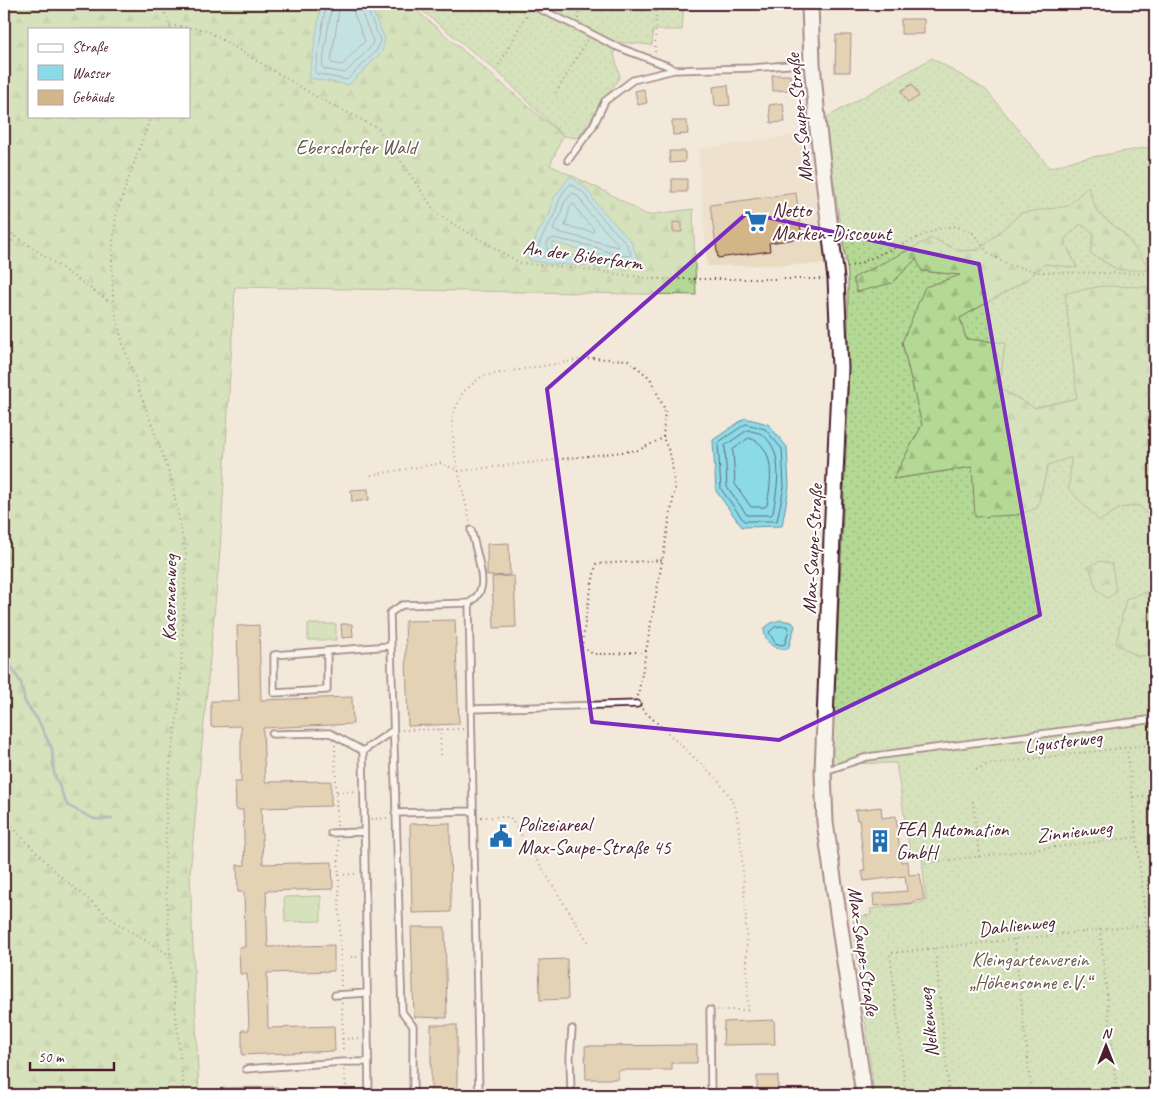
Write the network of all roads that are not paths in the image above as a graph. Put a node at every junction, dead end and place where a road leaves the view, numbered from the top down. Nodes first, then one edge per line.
1 (810, 4) edge
2 (825, 4) edge
3 (913, 4) edge
4 (530, 5) edge
5 (812, 63) junction
6 (674, 70) junction
7 (568, 160) dead end
8 (471, 530) road end
9 (469, 604) junction
10 (390, 646) junction
11 (327, 652) junction
12 (637, 704) road end
13 (471, 709) junction
14 (1155, 719) edge
15 (392, 731) junction
16 (272, 734) dead end
17 (363, 751) junction
18 (823, 772) junction
19 (473, 811) junction
20 (395, 812) junction
21 (364, 832) junction
22 (334, 833) road end
23 (368, 993) junction
24 (334, 995) dead end
25 (710, 1010) road end
26 (572, 1029) dead end
27 (368, 1062) junction
28 (246, 1069) dead end
29 (369, 1095) edge
30 (413, 1095) edge
31 (479, 1095) edge
32 (571, 1095) edge
33 (710, 1095) edge
34 (864, 1095) edge

1 - 5 street, Max-Saupe-Straße
2 - 3 lane
4 - 6 lane
5 - 6 lane
5 - 18 street, Max-Saupe-Straße
6 - 7 lane
8 - 9 lane
9 - 10 lane
9 - 13 lane
10 - 11 lane
10 - 15 lane
11 - 11 lane
12 - 13 lane
13 - 19 lane
14 - 18 lane
15 - 17 lane
15 - 20 lane
16 - 17 lane
17 - 21 lane
18 - 34 street, Max-Saupe-Straße
19 - 20 lane
19 - 31 lane
20 - 30 lane
21 - 22 lane
21 - 23 lane
23 - 24 lane
23 - 27 lane
25 - 33 lane
26 - 32 lane
27 - 28 lane
27 - 29 lane

